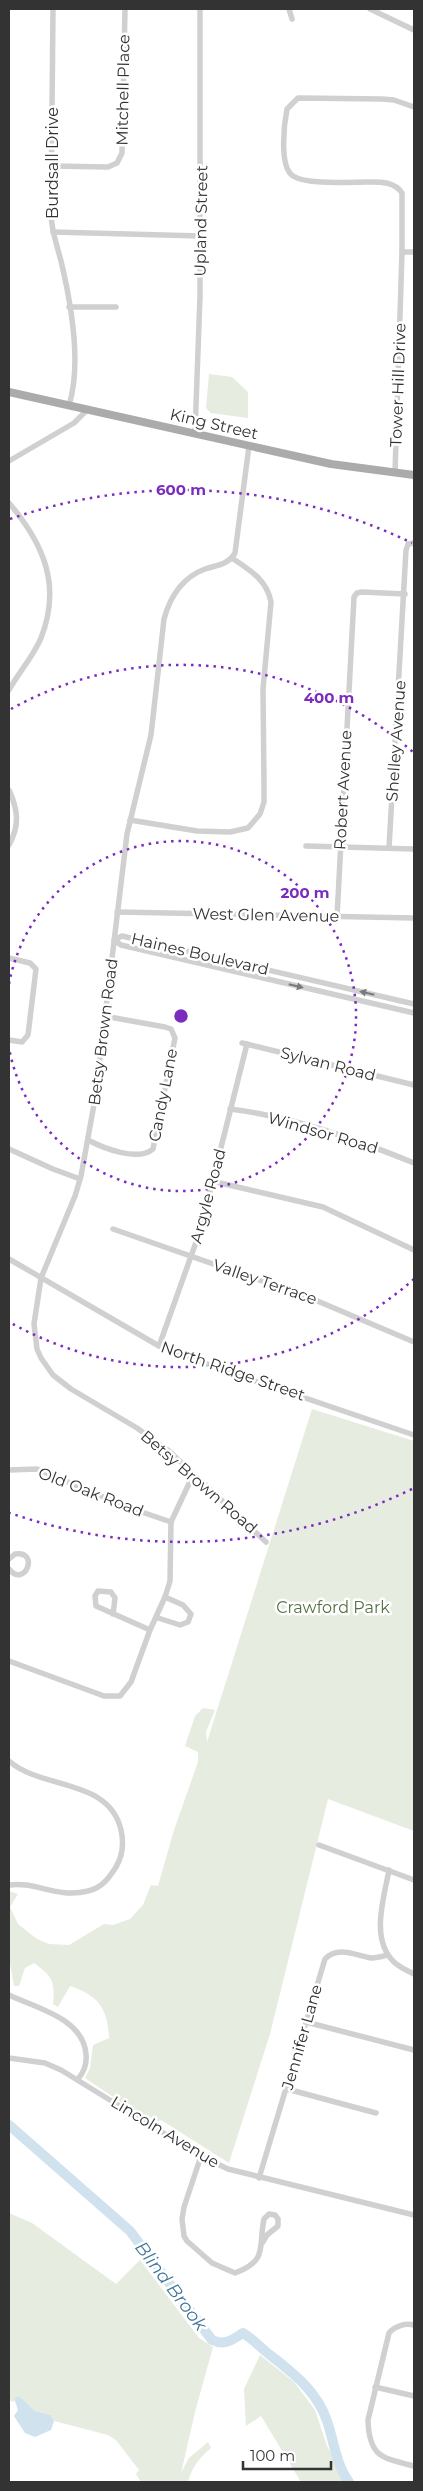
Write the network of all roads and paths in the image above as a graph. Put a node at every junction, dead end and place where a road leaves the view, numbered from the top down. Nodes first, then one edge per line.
1 (53, 9) edge
2 (125, 9) edge
3 (200, 9) edge
4 (288, 9) edge
5 (370, 9) edge
6 (292, 19) dead end
7 (414, 30) edge
8 (414, 107) edge
9 (51, 166) junction
10 (53, 232) junction
11 (200, 236) junction
12 (402, 252) junction
13 (414, 252) edge
14 (70, 307) junction
15 (116, 307) dead end
16 (9, 392) edge
17 (69, 405) junction
18 (88, 409) junction
19 (195, 433) junction
20 (249, 446) junction
21 (9, 461) edge
22 (395, 473) junction
23 (414, 475) edge
24 (9, 503) edge
25 (411, 544) edge
26 (232, 558) junction
27 (405, 594) junction
28 (9, 690) edge
29 (9, 790) edge
30 (130, 820) junction
31 (9, 845) edge
32 (306, 846) dead end
33 (340, 848) junction
34 (390, 848) junction
35 (414, 848) edge
36 (117, 912) junction
37 (337, 917) junction
38 (414, 918) edge
39 (114, 940) junction
40 (9, 958) edge
41 (414, 1004) edge
42 (414, 1013) edge
43 (104, 1016) junction
44 (9, 1040) edge
45 (245, 1044) joint
46 (414, 1085) edge
47 (230, 1109) junction
48 (88, 1140) junction
49 (9, 1149) edge
50 (414, 1163) edge
51 (80, 1178) junction
52 (212, 1181) junction
53 (113, 1229) dead end
54 (414, 1250) edge
55 (191, 1256) junction
56 (9, 1259) edge
57 (41, 1278) junction
58 (414, 1342) edge
59 (159, 1346) junction
60 (414, 1435) edge
61 (9, 1470) edge
62 (193, 1475) junction
63 (171, 1522) junction
64 (266, 1542) dead end
65 (9, 1559) edge
66 (9, 1569) edge
67 (165, 1597) junction
68 (113, 1614) dead end
69 (158, 1618) junction
70 (150, 1630) junction
71 (9, 1661) edge
72 (9, 1761) edge
73 (319, 1845) dead end
74 (389, 1870) junction
75 (414, 1880) edge
76 (9, 1886) edge
77 (388, 1955) junction
78 (414, 1974) edge
79 (9, 1995) edge
80 (306, 2022) junction
81 (414, 2050) edge
82 (9, 2058) edge
83 (78, 2079) junction
84 (287, 2089) junction
85 (376, 2113) dead end
86 (201, 2156) junction
87 (259, 2178) junction
88 (414, 2215) edge
89 (263, 2242) junction
90 (414, 2325) edge
91 (375, 2388) junction
92 (414, 2396) edge
93 (414, 2466) edge

1 - 9 street, Burdsall Drive
2 - 9 street, Mitchell Place
3 - 11 street, Upland Street
4 - 6 street
5 - 7 street
8 - 12 street, Tower Hill Drive
9 - 10 street, Burdsall Drive
10 - 11 street
10 - 14 street, Burdsall Drive
11 - 19 street, Upland Street
12 - 13 street
12 - 22 street, Tower Hill Drive
14 - 15 street
14 - 17 street, Burdsall Drive
16 - 17 main road, King Street
17 - 18 main road, King Street
18 - 19 main road, King Street
18 - 21 street
19 - 20 main road, King Street
20 - 22 main road, King Street
20 - 26 street
22 - 23 main road, King Street
24 - 28 street
25 - 27 street, Shelley Avenue
26 - 30 street, Betsy Brown Road
26 - 30 street
27 - 33 street, Robert Avenue
27 - 34 street, Shelley Avenue
29 - 31 street
30 - 36 street, Betsy Brown Road
32 - 33 street
33 - 34 street
33 - 37 street, Robert Avenue
34 - 35 street
36 - 37 street, West Glen Avenue
36 - 39 street, Betsy Brown Road
37 - 38 street, West Glen Avenue
41 -> 39 street, Haines Boulevard
39 -> 42 street, Haines Boulevard
39 - 43 street, Betsy Brown Road
40 - 44 street
43 - 48 street, Betsy Brown Road
43 - 48 street, Candy Lane
45 - 46 street, Sylvan Road
45 - 47 street, Argyle Road
47 - 50 street, Windsor Road
47 - 52 street, Argyle Road
48 - 51 street, Betsy Brown Road
49 - 51 street
51 - 57 street, Betsy Brown Road
52 - 54 street
52 - 55 street, Argyle Road
53 - 55 street, Valley Terrace
55 - 58 street, Valley Terrace
55 - 59 street, Argyle Road
56 - 57 street, North Ridge Street
57 - 59 street, North Ridge Street
57 - 62 street, Betsy Brown Road
59 - 60 street, North Ridge Street
61 - 63 street, Old Oak Road
62 - 63 street
62 - 64 street, Betsy Brown Road
63 - 67 street
65 - 66 street
67 - 69 street
67 - 69 street
68 - 70 street
69 - 70 street
70 - 71 street
72 - 76 street
73 - 74 street
74 - 75 street
74 - 77 street
77 - 78 street
77 - 80 street, Jennifer Lane
79 - 83 street
80 - 81 street
80 - 84 street, Jennifer Lane
82 - 83 street, Lincoln Avenue
83 - 86 street, Lincoln Avenue
84 - 85 street
84 - 87 street, Jennifer Lane
86 - 87 street, Lincoln Avenue
86 - 89 street
87 - 88 street, Lincoln Avenue
89 - 89 street
90 - 91 street
91 - 92 street
91 - 93 street

